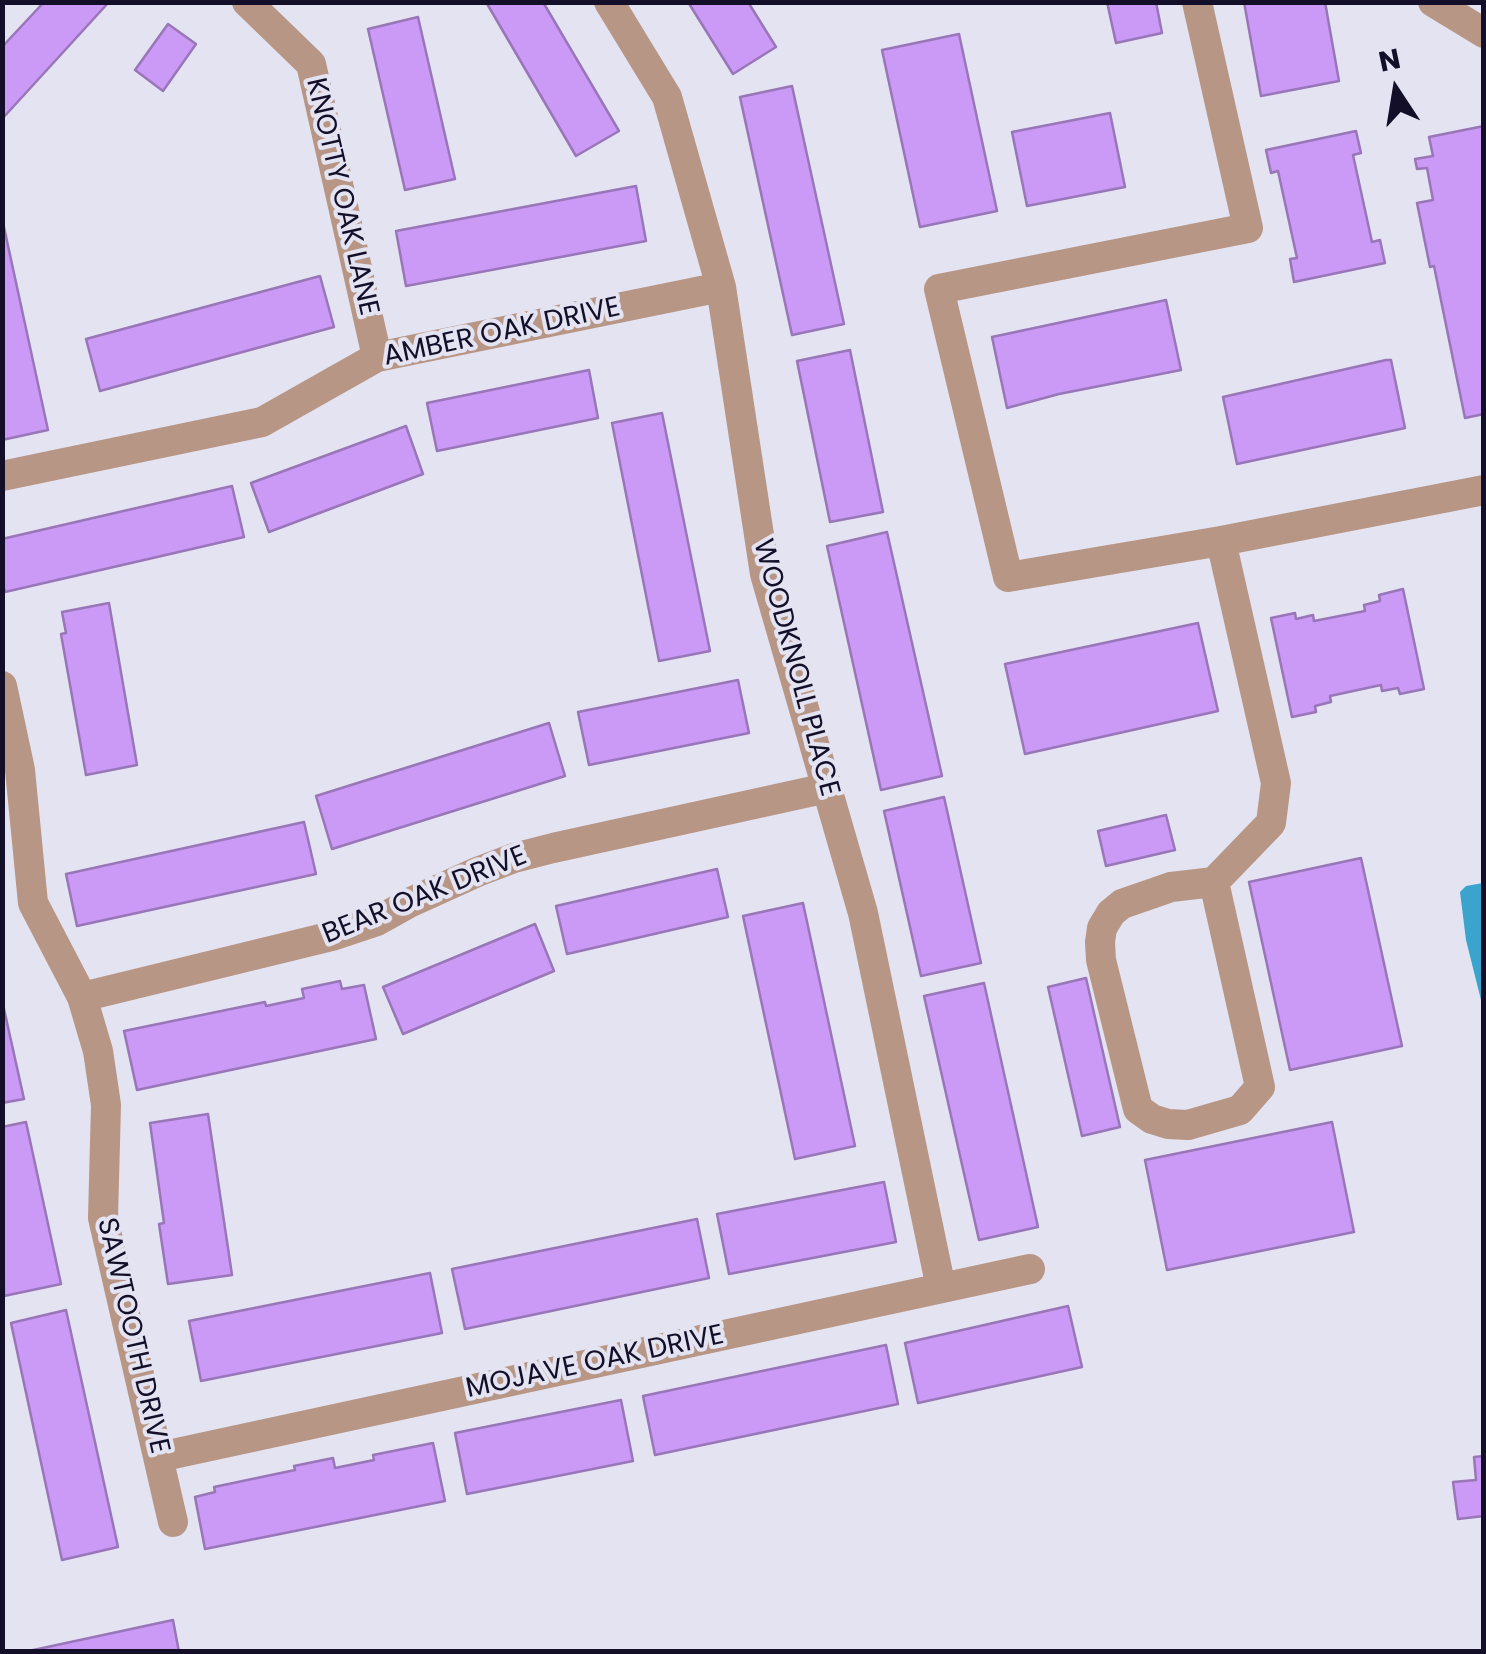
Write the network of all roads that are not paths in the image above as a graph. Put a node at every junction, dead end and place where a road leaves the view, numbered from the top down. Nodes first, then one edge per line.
1 (248, 2) edge
2 (609, 2) edge
3 (1198, 2) edge
4 (1434, 2) edge
5 (1484, 33) edge
6 (721, 287) junction
7 (377, 357) junction
8 (2, 476) edge
9 (1484, 490) edge
10 (1221, 541) junction
11 (2, 686) edge
12 (827, 788) junction
13 (1214, 882) junction
14 (82, 996) junction
15 (1030, 1270) dead end
16 (941, 1288) junction
17 (159, 1457) junction
18 (173, 1522) dead end

1 - 7 street, KNOTTY OAK LANE
2 - 6 street, WOODKNOLL PLACE
3 - 10 street
4 - 5 street
6 - 7 street, AMBER OAK DRIVE
6 - 12 street, WOODKNOLL PLACE
7 - 8 street, AMBER OAK DRIVE
9 - 10 street
10 - 13 street
11 - 14 street, SAWTOOTH DRIVE
12 - 14 street, BEAR OAK DRIVE
12 - 16 street, WOODKNOLL PLACE
13 - 13 street
14 - 17 street, SAWTOOTH DRIVE
15 - 16 street, MOJAVE OAK DRIVE
16 - 17 street, MOJAVE OAK DRIVE
17 - 18 street, SAWTOOTH DRIVE

